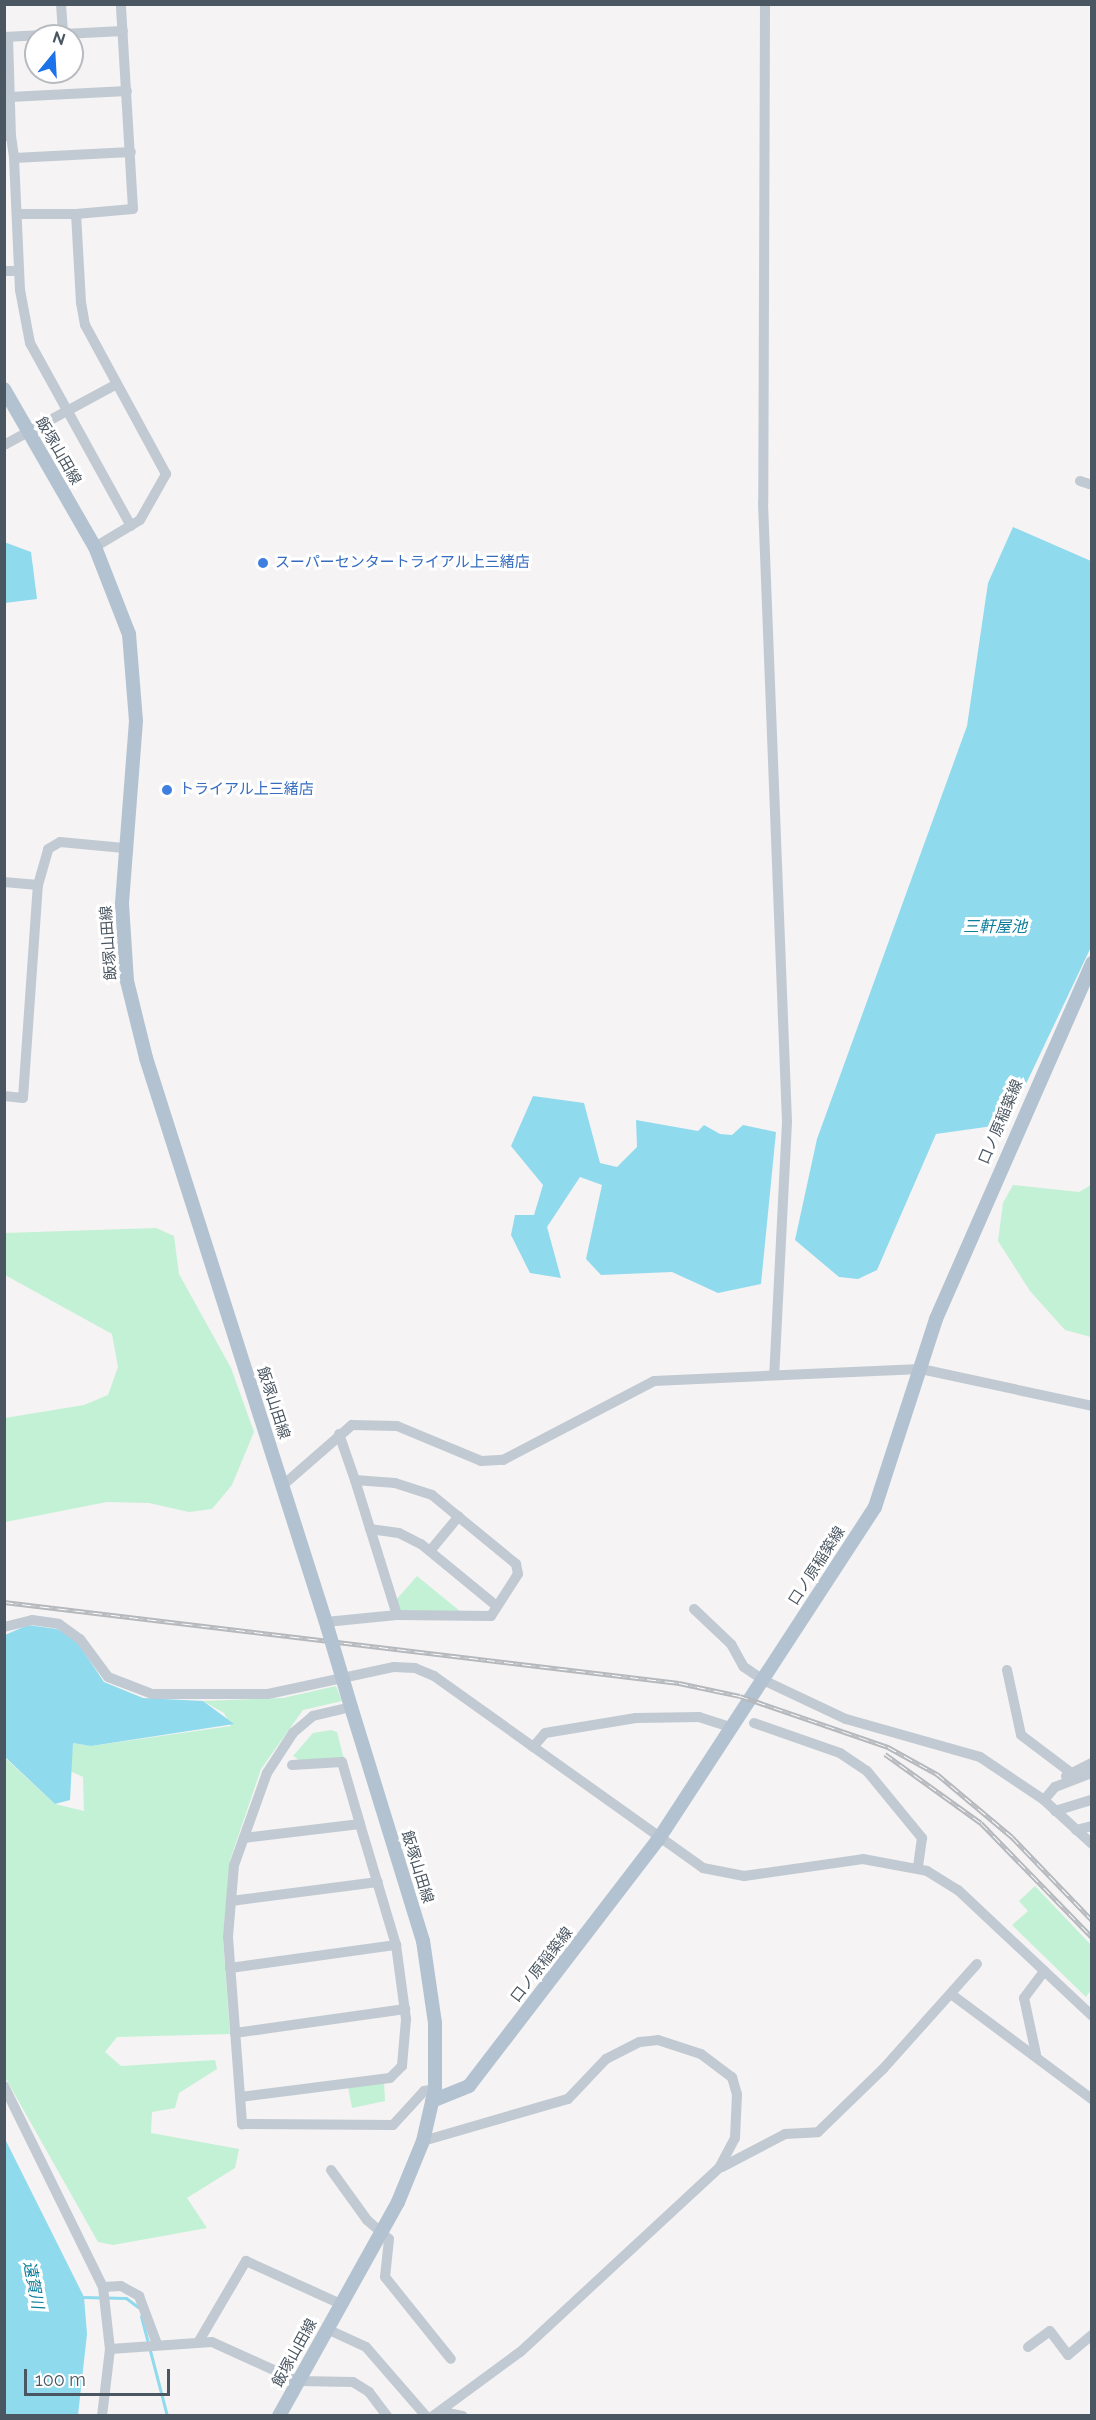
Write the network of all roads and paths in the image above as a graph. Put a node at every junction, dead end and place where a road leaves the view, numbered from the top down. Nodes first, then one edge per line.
1 (61, 4) edge
2 (121, 4) edge
3 (765, 4) edge
4 (62, 24) edge
5 (123, 31) junction
6 (84, 33) edge
7 (24, 36) edge
8 (6, 37) edge
9 (127, 91) junction
10 (10, 97) junction
11 (8, 136) edge
12 (131, 152) junction
13 (14, 158) junction
14 (17, 214) junction
15 (76, 214) junction
16 (4, 271) edge
17 (19, 271) junction
18 (117, 384) junction
19 (4, 389) edge
20 (66, 411) junction
21 (28, 433) junction
22 (4, 445) edge
23 (1080, 481) dead end
24 (1092, 485) edge
25 (131, 526) junction
26 (95, 547) junction
27 (124, 848) junction
28 (4, 882) edge
29 (39, 885) junction
30 (1092, 963) edge
31 (4, 1096) edge
32 (921, 1369) junction
33 (774, 1375) junction
34 (1092, 1406) edge
35 (339, 1434) junction
36 (355, 1480) junction
37 (282, 1486) junction
38 (459, 1516) junction
39 (370, 1529) junction
40 (430, 1551) junction
41 (494, 1604) junction
42 (694, 1609) dead end
43 (398, 1615) junction
44 (326, 1624) junction
45 (4, 1627) edge
46 (1006, 1670) dead end
47 (763, 1680) junction
48 (351, 1707) junction
49 (754, 1723) dead end
50 (732, 1728) junction
51 (533, 1747) junction
52 (1092, 1764) edge
53 (291, 1765) dead end
54 (1070, 1772) junction
55 (1092, 1773) edge
56 (1055, 1787) junction
57 (1044, 1800) junction
58 (1092, 1800) edge
59 (1055, 1811) junction
60 (360, 1824) junction
61 (1092, 1826) edge
62 (1076, 1830) junction
63 (244, 1838) junction
64 (658, 1840) junction
65 (1092, 1844) edge
66 (918, 1868) junction
67 (378, 1882) junction
68 (231, 1901) junction
69 (396, 1945) junction
70 (977, 1964) dead end
71 (230, 1968) junction
72 (1044, 1971) junction
73 (951, 1994) junction
74 (405, 2009) junction
75 (1092, 2016) edge
76 (235, 2034) junction
77 (1036, 2054) junction
78 (4, 2086) edge
79 (433, 2095) junction
80 (240, 2097) junction
81 (1092, 2099) edge
82 (423, 2142) junction
83 (719, 2168) junction
84 (331, 2170) dead end
85 (382, 2230) junction
86 (104, 2287) junction
87 (341, 2304) junction
88 (327, 2329) junction
89 (1092, 2335) edge
90 (199, 2341) junction
91 (151, 2345) junction
92 (1028, 2348) dead end
93 (110, 2349) junction
94 (451, 2359) dead end
95 (298, 2381) junction
96 (437, 2414) edge
97 (102, 2415) edge
98 (279, 2415) edge
99 (387, 2415) edge
100 (426, 2415) edge
101 (463, 2415) edge

1 - 4 street
2 - 5 street
3 - 33 street
5 - 6 street
5 - 9 street
7 - 8 street
8 - 10 street
9 - 10 street
9 - 12 street
10 - 11 street
11 - 13 street
12 - 13 street
12 - 15 street
13 - 14 street
14 - 15 street
14 - 17 street
15 - 18 street
16 - 17 street
17 - 20 street
18 - 20 street
18 - 25 street
19 - 21 main road, 飯塚山田線
20 - 21 street
20 - 25 street
21 - 22 street
21 - 26 main road, 飯塚山田線
23 - 24 street
25 - 26 street
26 - 27 main road, 飯塚山田線
27 - 29 street
27 - 37 main road, 飯塚山田線
28 - 29 street
29 - 31 street
30 - 32 main road, 口ノ原稲築線
32 - 33 street
32 - 34 street
32 - 47 main road, 口ノ原稲築線
33 - 35 street
35 - 36 street
35 - 37 street
36 - 38 street
36 - 39 street
37 - 44 main road, 飯塚山田線
38 - 40 street
38 - 41 street
39 - 40 street
39 - 43 street
40 - 41 street
41 - 43 street
42 - 47 street
43 - 44 street
44 - 48 main road, 飯塚山田線, bridge
45 - 51 street
46 - 54 street
47 - 50 main road, 口ノ原稲築線
47 - 57 street
48 - 63 street
48 - 79 main road, 飯塚山田線
49 - 66 street
50 - 51 street
50 - 64 main road, 口ノ原稲築線
51 - 64 street
52 - 54 street
53 - 60 street
54 - 56 street
55 - 56 street
56 - 57 street
57 - 59 street
58 - 59 street
59 - 62 street
60 - 63 street
60 - 67 street
61 - 62 street
62 - 65 street
63 - 68 street
64 - 66 street
64 - 79 main road, 口ノ原稲築線
66 - 72 street
67 - 68 street
67 - 69 street
68 - 71 street
69 - 71 street
69 - 74 street
70 - 73 street
71 - 76 street
72 - 75 street
72 - 77 street
73 - 77 street
73 - 83 street
74 - 76 street
74 - 80 street
76 - 80 street
77 - 81 street
78 - 86 street
79 - 80 street
79 - 82 main road, 飯塚山田線
82 - 83 street
82 - 85 main road, 飯塚山田線
83 - 96 street
84 - 85 street
85 - 87 main road, 飯塚山田線
85 - 94 street
86 - 91 street
86 - 93 street
87 - 88 main road, 飯塚山田線
87 - 90 street
88 - 95 main road, 飯塚山田線
88 - 100 street
89 - 92 street
90 - 91 street
90 - 95 street
91 - 93 street
93 - 97 street
95 - 98 main road, 飯塚山田線
95 - 99 street
96 - 101 street

